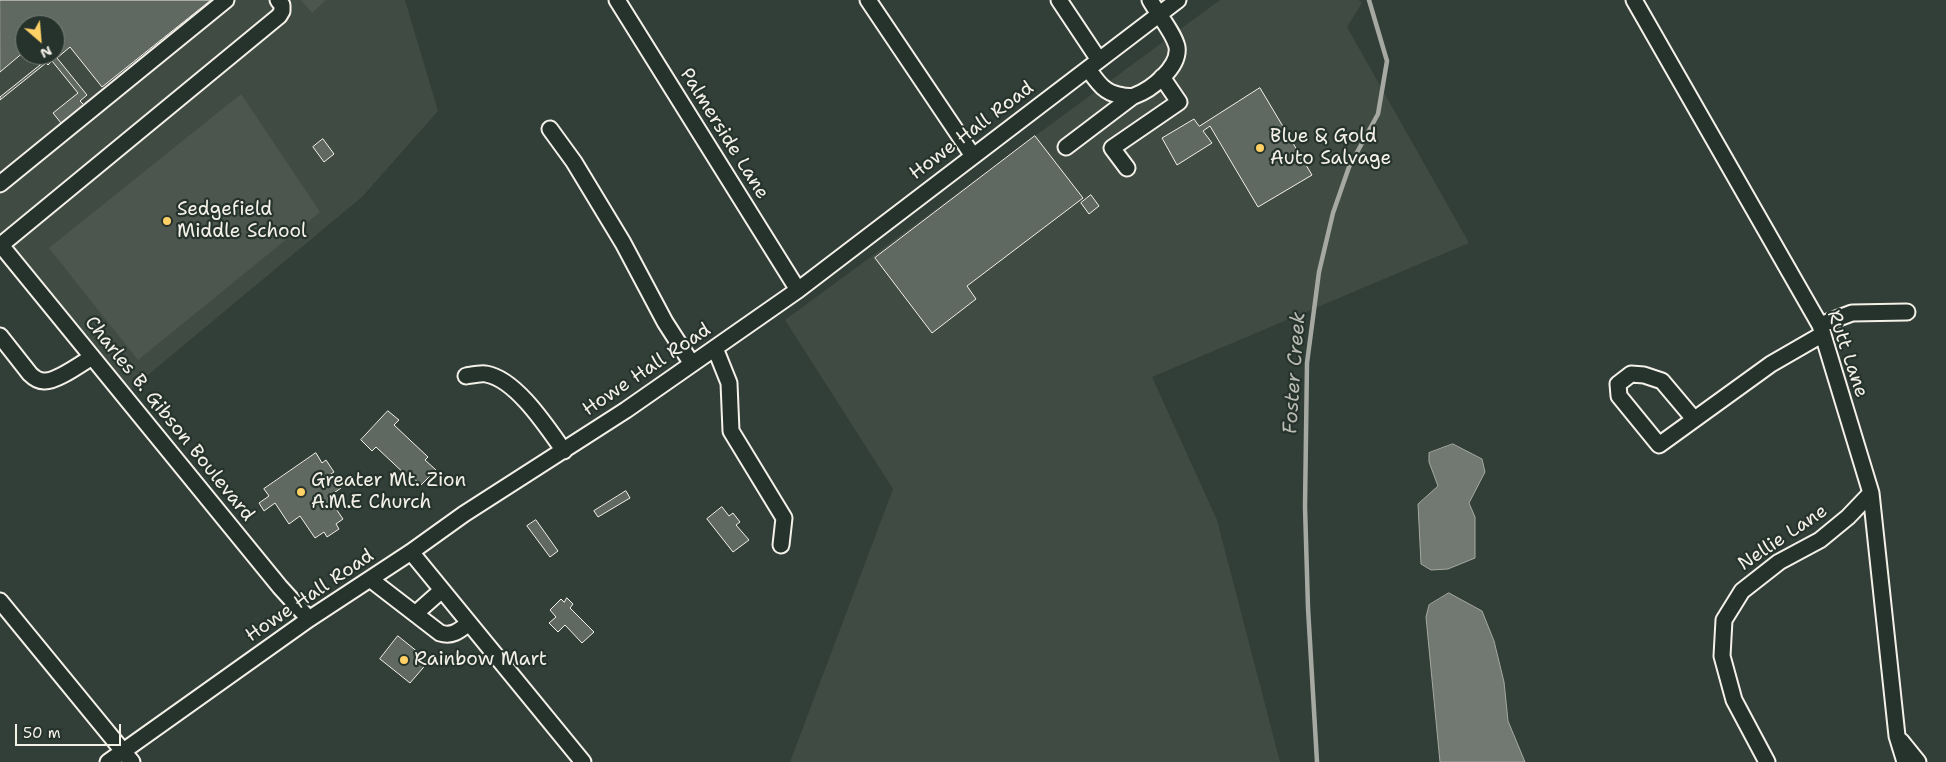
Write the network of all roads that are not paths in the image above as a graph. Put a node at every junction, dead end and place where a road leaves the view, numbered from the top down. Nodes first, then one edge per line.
1 (226, 0) edge
2 (278, 0) edge
3 (617, 0) edge
4 (868, 0) edge
5 (1059, 0) edge
6 (1150, 0) edge
7 (1178, 0) edge
8 (1634, 0) edge
9 (1158, 14) junction
10 (1093, 64) junction
11 (1162, 77) junction
12 (1132, 97) junction
13 (550, 129) dead end
14 (1066, 146) dead end
15 (974, 156) junction
16 (1127, 168) dead end
17 (0, 184) edge
18 (0, 244) edge
19 (798, 290) junction
20 (1907, 312) dead end
21 (1821, 330) junction
22 (0, 336) edge
23 (715, 348) junction
24 (92, 357) junction
25 (692, 364) junction
26 (466, 376) dead end
27 (1694, 419) junction
28 (564, 450) junction
29 (1871, 492) junction
30 (781, 545) dead end
31 (411, 552) junction
32 (370, 579) junction
33 (442, 590) junction
34 (0, 601) edge
35 (415, 614) junction
36 (309, 619) junction
37 (470, 623) junction
38 (1897, 736) junction
39 (127, 756) edge
40 (108, 762) edge
41 (583, 762) edge
42 (1767, 762) edge
43 (1905, 762) edge
44 (1918, 762) edge

1 - 17 street
2 - 18 street
3 - 19 street, Palmerside Lane
4 - 15 street
5 - 10 street
6 - 9 street
7 - 9 street, Howe Hall Road
8 - 21 street, Rutt Lane
9 - 10 street, Howe Hall Road
9 - 11 street
10 - 12 street
10 - 15 street, Howe Hall Road
11 - 12 street
11 - 16 street
12 - 14 street
13 - 25 street
15 - 19 street, Howe Hall Road
18 - 24 street, Charles B. Gibson Boulevard
19 - 23 street, Howe Hall Road
20 - 21 street
21 - 27 street
21 - 29 street, Rutt Lane
22 - 24 street
23 - 25 street, Howe Hall Road
23 - 30 street
24 - 36 street, Charles B. Gibson Boulevard
25 - 28 street, Howe Hall Road
26 - 28 street
27 - 27 street
28 - 31 street, Howe Hall Road
29 - 38 street, Rutt Lane
29 - 42 street, Nellie Lane
31 - 32 street, Howe Hall Road
31 - 33 street
32 - 35 street
32 - 36 street, Howe Hall Road
33 - 35 street
33 - 37 street
34 - 39 street
35 - 37 street
36 - 39 street, Howe Hall Road
37 - 41 street
38 - 43 street, Rutt Lane
38 - 44 street
39 - 40 street, Howe Hall Road

